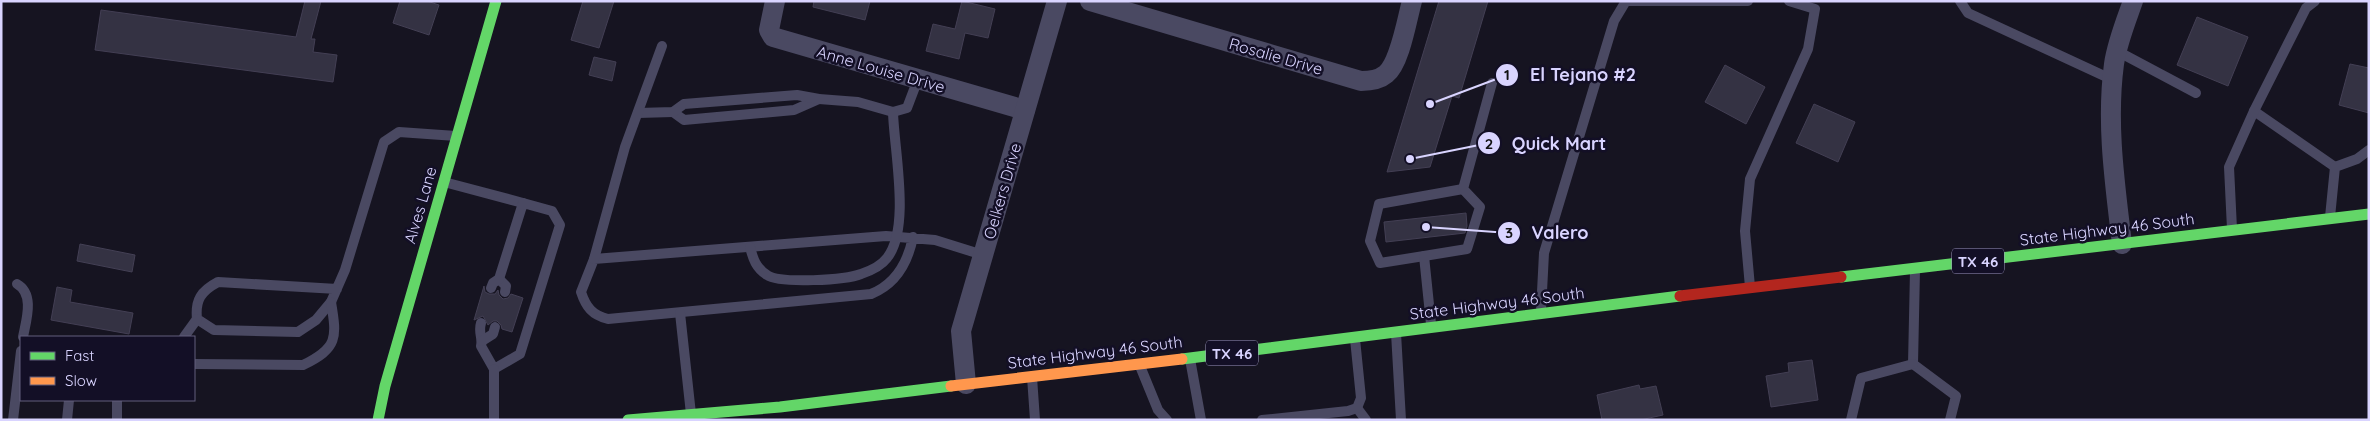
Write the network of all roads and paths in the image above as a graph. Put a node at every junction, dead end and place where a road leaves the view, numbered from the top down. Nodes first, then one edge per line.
1 (496, 1) edge
2 (775, 1) edge
3 (1057, 1) edge
4 (1090, 1) edge
5 (1412, 1) edge
6 (1626, 1) edge
7 (1748, 1) edge
8 (1789, 1) edge
9 (1960, 1) edge
10 (2133, 1) edge
11 (2315, 1) edge
12 (1819, 5) edge
13 (662, 46) dead end
14 (2117, 51) junction
15 (918, 79) junction
16 (2113, 80) junction
17 (1492, 84) dead end
18 (2196, 93) dead end
19 (819, 99) junction
20 (1025, 110) junction
21 (2254, 111) junction
22 (673, 112) junction
23 (893, 112) junction
24 (638, 114) junction
25 (457, 136) junction
26 (2369, 150) edge
27 (2335, 167) junction
28 (443, 181) junction
29 (1463, 189) junction
30 (523, 203) junction
31 (2369, 214) edge
32 (2330, 219) junction
33 (2232, 230) junction
34 (896, 237) junction
35 (913, 237) junction
36 (2122, 244) junction
37 (750, 247) junction
38 (983, 255) junction
39 (1424, 256) junction
40 (594, 259) junction
41 (1915, 269) junction
42 (499, 279) junction
43 (17, 284) dead end
44 (337, 288) junction
45 (492, 288) dead end
46 (1750, 289) junction
47 (504, 292) dead end
48 (331, 302) junction
49 (1541, 312) junction
50 (680, 313) junction
51 (197, 319) junction
52 (481, 322) dead end
53 (494, 327) dead end
54 (1432, 328) junction
55 (1396, 332) junction
56 (23, 336) edge
57 (185, 336) edge
58 (1355, 338) junction
59 (482, 341) junction
60 (1190, 358) junction
61 (20, 360) edge
62 (195, 364) edge
63 (1913, 364) junction
64 (1140, 365) junction
65 (494, 369) junction
66 (1032, 376) junction
67 (966, 384) junction
68 (69, 401) edge
69 (118, 401) edge
70 (1357, 408) junction
71 (691, 414) junction
72 (1311, 417) edge
73 (13, 420) edge
74 (66, 420) edge
75 (117, 420) edge
76 (378, 420) edge
77 (494, 420) edge
78 (628, 420) edge
79 (1034, 420) edge
80 (1167, 420) edge
81 (1201, 420) edge
82 (1262, 420) edge
83 (1366, 420) edge
84 (1401, 420) edge
85 (1851, 420) edge
86 (1950, 420) edge

1 - 25 main road, Alves Lane
2 - 15 street, Anne Louise Drive
3 - 20 street, Oelkers Drive
4 - 5 street, Rosalie Drive
6 - 7 lane
6 - 49 lane
8 - 12 lane
9 - 16 lane
10 - 14 street
11 - 21 lane
12 - 46 lane
13 - 24 lane
14 - 16 street
14 - 18 lane
15 - 20 street, Anne Louise Drive
15 - 23 lane
16 - 36 street
17 - 29 lane
19 - 22 lane
19 - 22 lane
19 - 23 lane
20 - 38 street, Oelkers Drive
21 - 27 lane
21 - 33 lane
22 - 24 lane
23 - 34 lane
24 - 40 lane
25 - 28 main road, Alves Lane
25 - 44 lane
26 - 27 lane
27 - 32 lane
28 - 30 lane
28 - 76 main road, Alves Lane
29 - 39 lane
29 - 39 lane
30 - 42 lane
30 - 65 lane
31 - 32 main road, State Highway 46 South / TX 46
32 - 33 main road, State Highway 46 South / TX 46
33 - 36 main road, State Highway 46 South / TX 46
34 - 35 lane
34 - 37 lane
34 - 37 lane
35 - 38 lane
35 - 50 lane
36 - 41 main road, State Highway 46 South / TX 46
37 - 40 lane
38 - 67 street, Oelkers Drive
39 - 54 lane
40 - 50 lane
41 - 46 main road, State Highway 46 South / TX 46
41 - 63 lane
42 - 45 lane
42 - 47 lane
43 - 56 lane
44 - 48 lane
44 - 51 lane
46 - 49 main road, State Highway 46 South / TX 46
48 - 51 lane
48 - 62 lane
49 - 54 main road, State Highway 46 South / TX 46
50 - 71 lane
51 - 57 lane
52 - 59 lane
53 - 59 lane
54 - 55 main road, State Highway 46 South / TX 46
55 - 58 main road, State Highway 46 South / TX 46
55 - 84 lane
58 - 60 main road, State Highway 46 South / TX 46
58 - 70 lane
59 - 65 lane
60 - 64 main road, State Highway 46 South / TX 46
60 - 81 lane
61 - 73 lane
63 - 85 lane
63 - 86 lane
64 - 66 main road, State Highway 46 South / TX 46
64 - 80 lane
65 - 77 lane
66 - 67 main road, State Highway 46 South / TX 46
66 - 79 lane
67 - 71 main road, State Highway 46 South / TX 46
68 - 74 lane
69 - 75 lane
70 - 72 lane
70 - 83 lane
71 - 78 main road, State Highway 46 South / TX 46
72 - 82 lane

